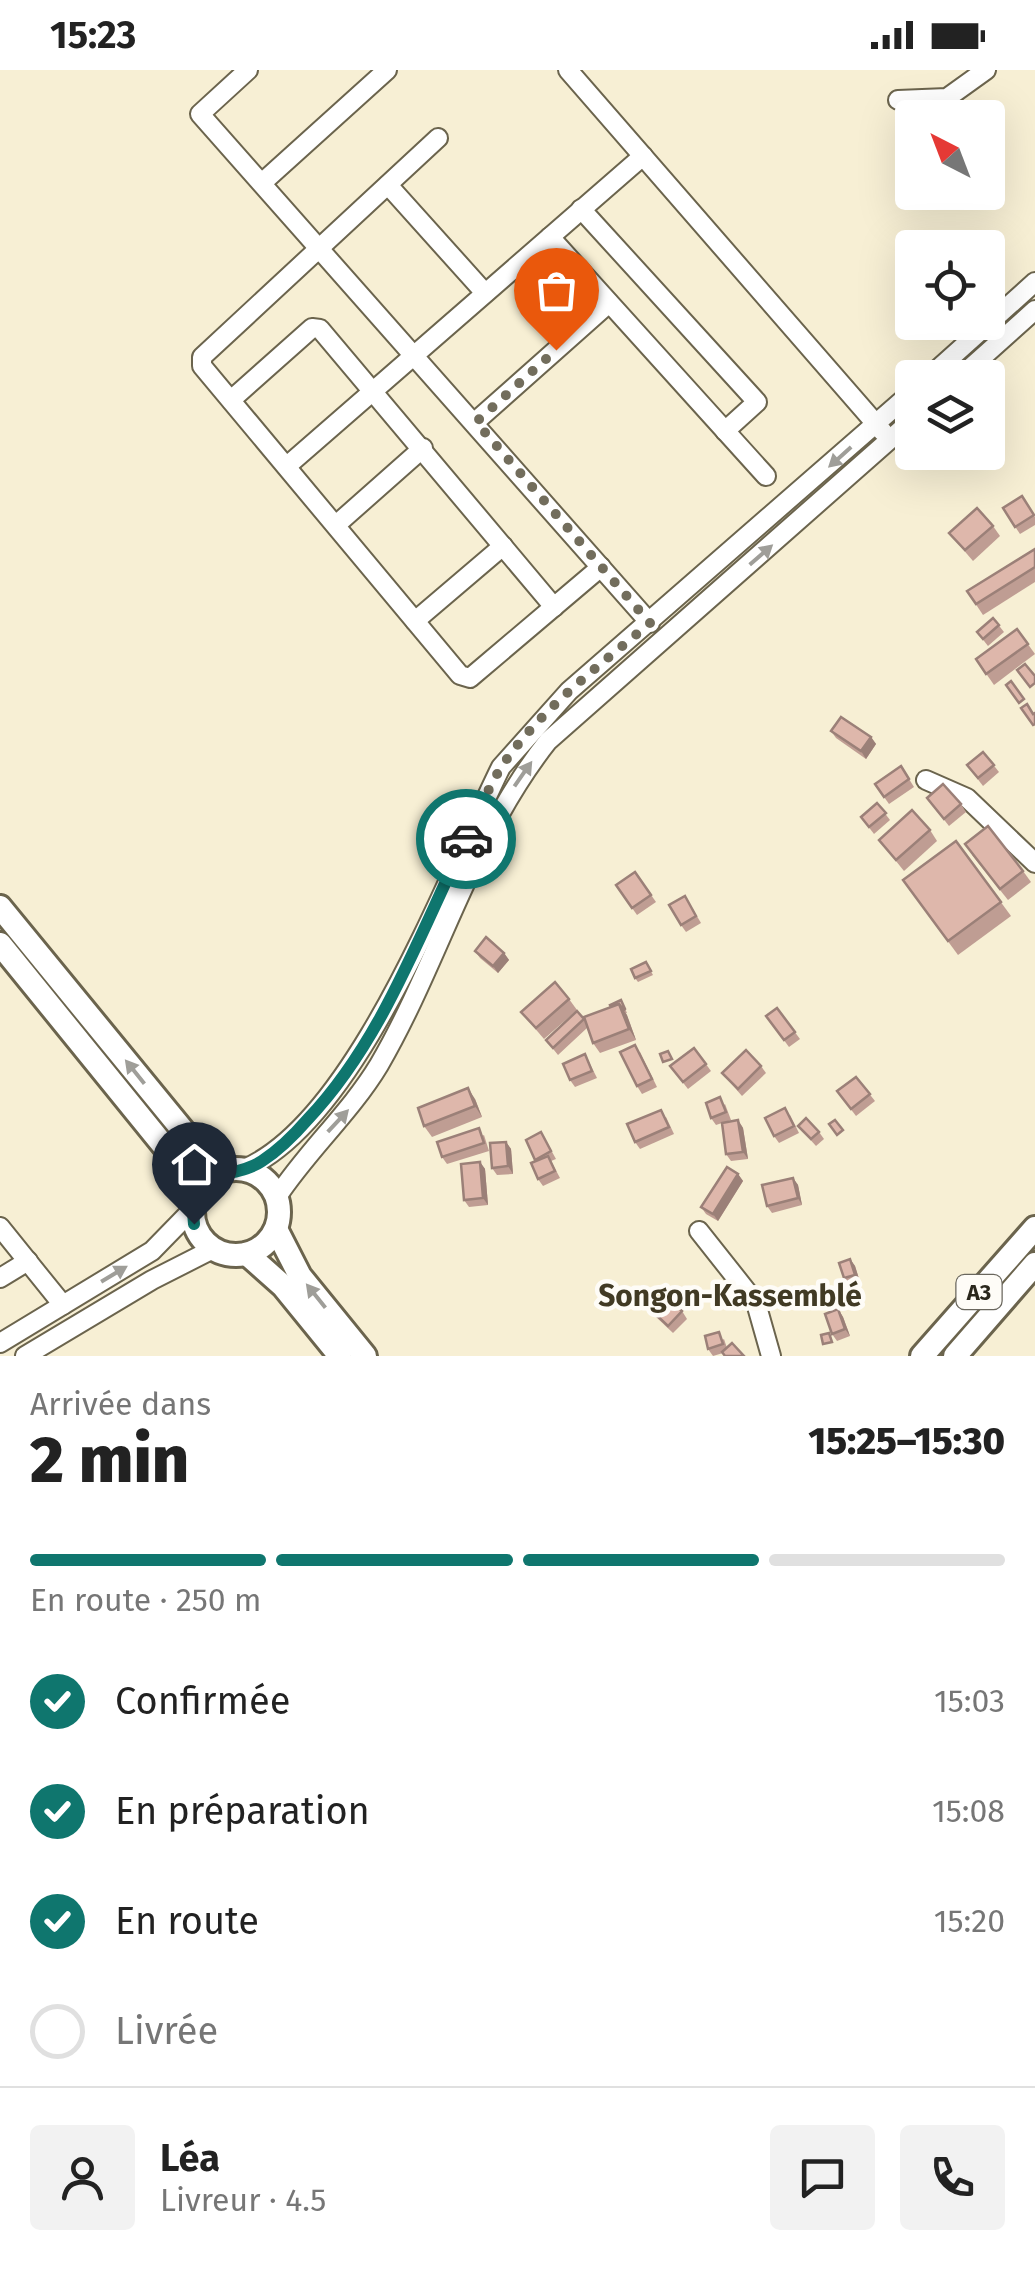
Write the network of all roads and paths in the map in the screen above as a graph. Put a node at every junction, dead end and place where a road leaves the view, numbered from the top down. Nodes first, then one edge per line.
1 (248, 70) edge
2 (387, 70) edge
3 (568, 70) edge
4 (986, 70) edge
5 (898, 100) dead end
6 (438, 138) dead end
7 (642, 156) junction
8 (262, 182) junction
9 (388, 185) junction
10 (582, 209) junction
11 (550, 237) junction
12 (321, 248) junction
13 (1035, 282) edge
14 (485, 293) junction
15 (609, 302) junction
16 (1035, 310) edge
17 (416, 354) junction
18 (948, 360) edge
19 (980, 360) edge
20 (374, 390) junction
21 (231, 400) junction
22 (895, 407) edge
23 (476, 422) junction
24 (876, 424) junction
25 (725, 430) junction
26 (895, 435) edge
27 (890, 440) junction
28 (423, 448) junction
29 (288, 466) junction
30 (766, 476) dead end
31 (336, 525) junction
32 (503, 546) junction
33 (601, 567) junction
34 (554, 607) junction
35 (415, 622) junction
36 (650, 623) junction
37 (926, 780) dead end
38 (1035, 862) edge
39 (0, 907) edge
40 (0, 944) edge
41 (233, 1170) junction
42 (276, 1197) junction
43 (194, 1204) junction
44 (0, 1227) edge
45 (1035, 1228) edge
46 (276, 1230) junction
47 (699, 1230) dead end
48 (213, 1249) junction
49 (247, 1254) junction
50 (28, 1261) junction
51 (1035, 1264) edge
52 (0, 1278) edge
53 (63, 1304) junction
54 (0, 1342) edge
55 (24, 1356) edge
56 (340, 1356) edge
57 (365, 1356) edge
58 (771, 1356) edge
59 (922, 1356) edge
60 (954, 1356) edge

1 - 8 street
2 - 8 street
3 - 7 street
4 - 5 street
6 - 9 street
7 - 10 street
7 - 24 street
8 - 12 street
9 - 12 street
9 - 14 street
10 - 11 street
10 - 25 street
11 - 14 street
11 - 15 street
12 - 17 street
12 - 21 street
13 - 18 street
14 - 17 street
15 - 23 street
15 - 25 street
16 - 19 street
17 - 20 street
17 - 23 street
20 - 21 street
20 - 28 street
20 - 29 street
21 - 29 street
22 - 24 street
23 - 33 street
24 - 27 street
24 -> 36 street
25 - 30 street
26 - 27 street
42 -> 27 street
28 - 31 street
28 - 32 street
29 - 31 street
31 - 35 street
32 - 34 street
32 - 35 street
33 - 34 street
33 - 36 street
34 - 35 street
36 - 41 street
37 - 38 street
41 -> 39 main road
40 - 43 main road
41 - 42 main road
41 - 43 main road
42 - 46 main road
43 - 48 main road
53 -> 43 street
44 - 50 street
45 - 59 main road, A3
46 - 49 main road
57 -> 46 main road
47 - 58 street
48 - 49 main road
48 - 55 street
49 - 56 main road
50 - 52 street
50 - 53 street
51 - 60 main road, A3
53 - 54 street

